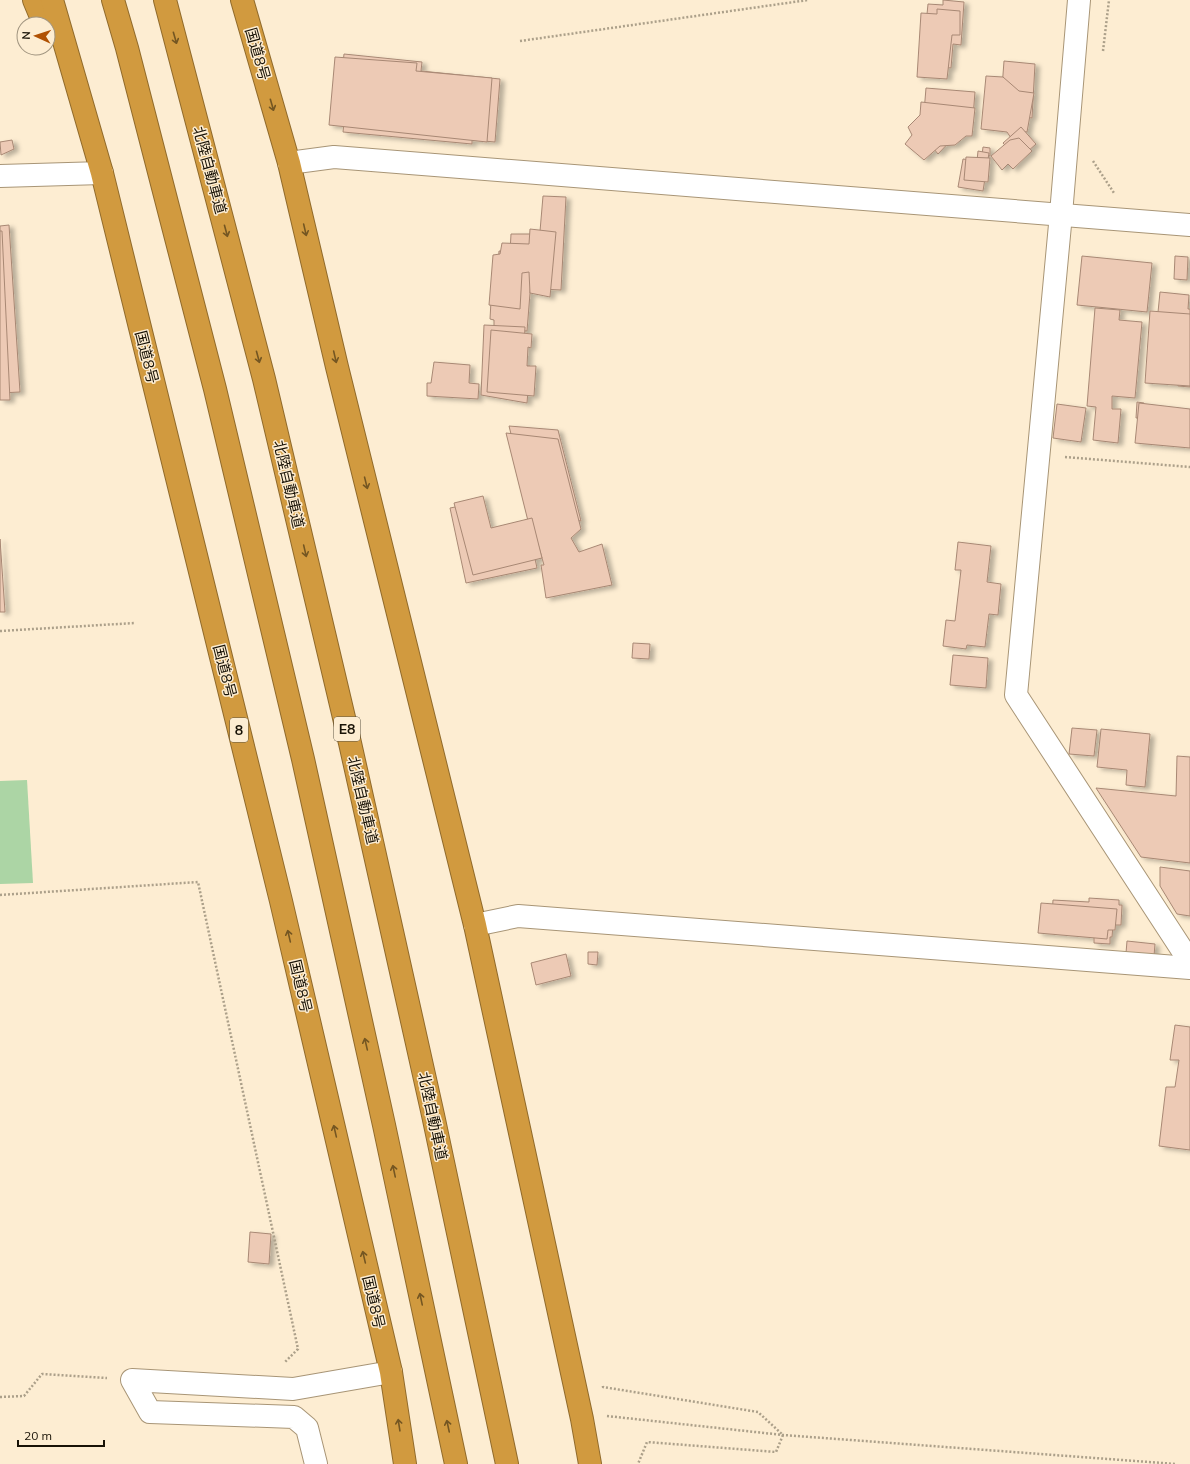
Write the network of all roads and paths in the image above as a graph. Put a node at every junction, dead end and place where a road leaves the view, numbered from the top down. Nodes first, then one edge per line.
1 (34, 0) edge
2 (52, 0) edge
3 (114, 0) edge
4 (165, 0) edge
5 (242, 0) edge
6 (246, 0) edge
7 (808, 0) edge
8 (1080, 0) edge
9 (1109, 0) edge
10 (41, 16) edge
11 (249, 24) junction
12 (520, 41) dead end
13 (56, 55) edge
14 (1102, 55) dead end
15 (1090, 157) dead end
16 (289, 163) junction
17 (102, 173) junction
18 (0, 176) edge
19 (1118, 199) dead end
20 (1061, 214) junction
21 (1190, 226) edge
22 (1039, 455) junction
23 (1190, 467) edge
24 (135, 623) dead end
25 (0, 631) edge
26 (0, 895) edge
27 (475, 925) junction
28 (1190, 962) edge
29 (1190, 968) edge
30 (283, 1364) dead end
31 (391, 1372) junction
32 (132, 1380) junction
33 (602, 1380) dead end
34 (0, 1397) edge
35 (582, 1419) junction
36 (783, 1435) junction
37 (316, 1464) edge
38 (405, 1464) edge
39 (456, 1464) edge
40 (507, 1464) edge
41 (590, 1464) edge
42 (638, 1464) edge
43 (1176, 1464) edge

1 - 10 highway
2 - 17 highway, 国道8号 / 8
39 -> 3 highway
4 -> 40 highway, 北陸自動車道 / E8
5 - 11 highway, 国道8号
6 - 11 highway
7 - 12 path
8 - 20 street
9 - 14 path
11 -> 16 highway, 国道8号
13 - 17 highway
15 - 19 path
16 - 20 street
16 -> 27 highway, 国道8号
17 - 18 street
31 -> 17 highway, 国道8号 / 8
20 - 21 street
20 - 22 street
22 - 23 path
22 - 28 street
24 - 25 path
26 - 30 path
27 - 29 street
27 - 35 highway, 国道8号
31 - 32 street
38 -> 31 highway, 国道8号 / 8
32 - 34 path
32 - 37 street
33 - 36 path
35 - 36 path
35 - 41 highway, 国道8号
36 - 42 path
36 - 43 path

